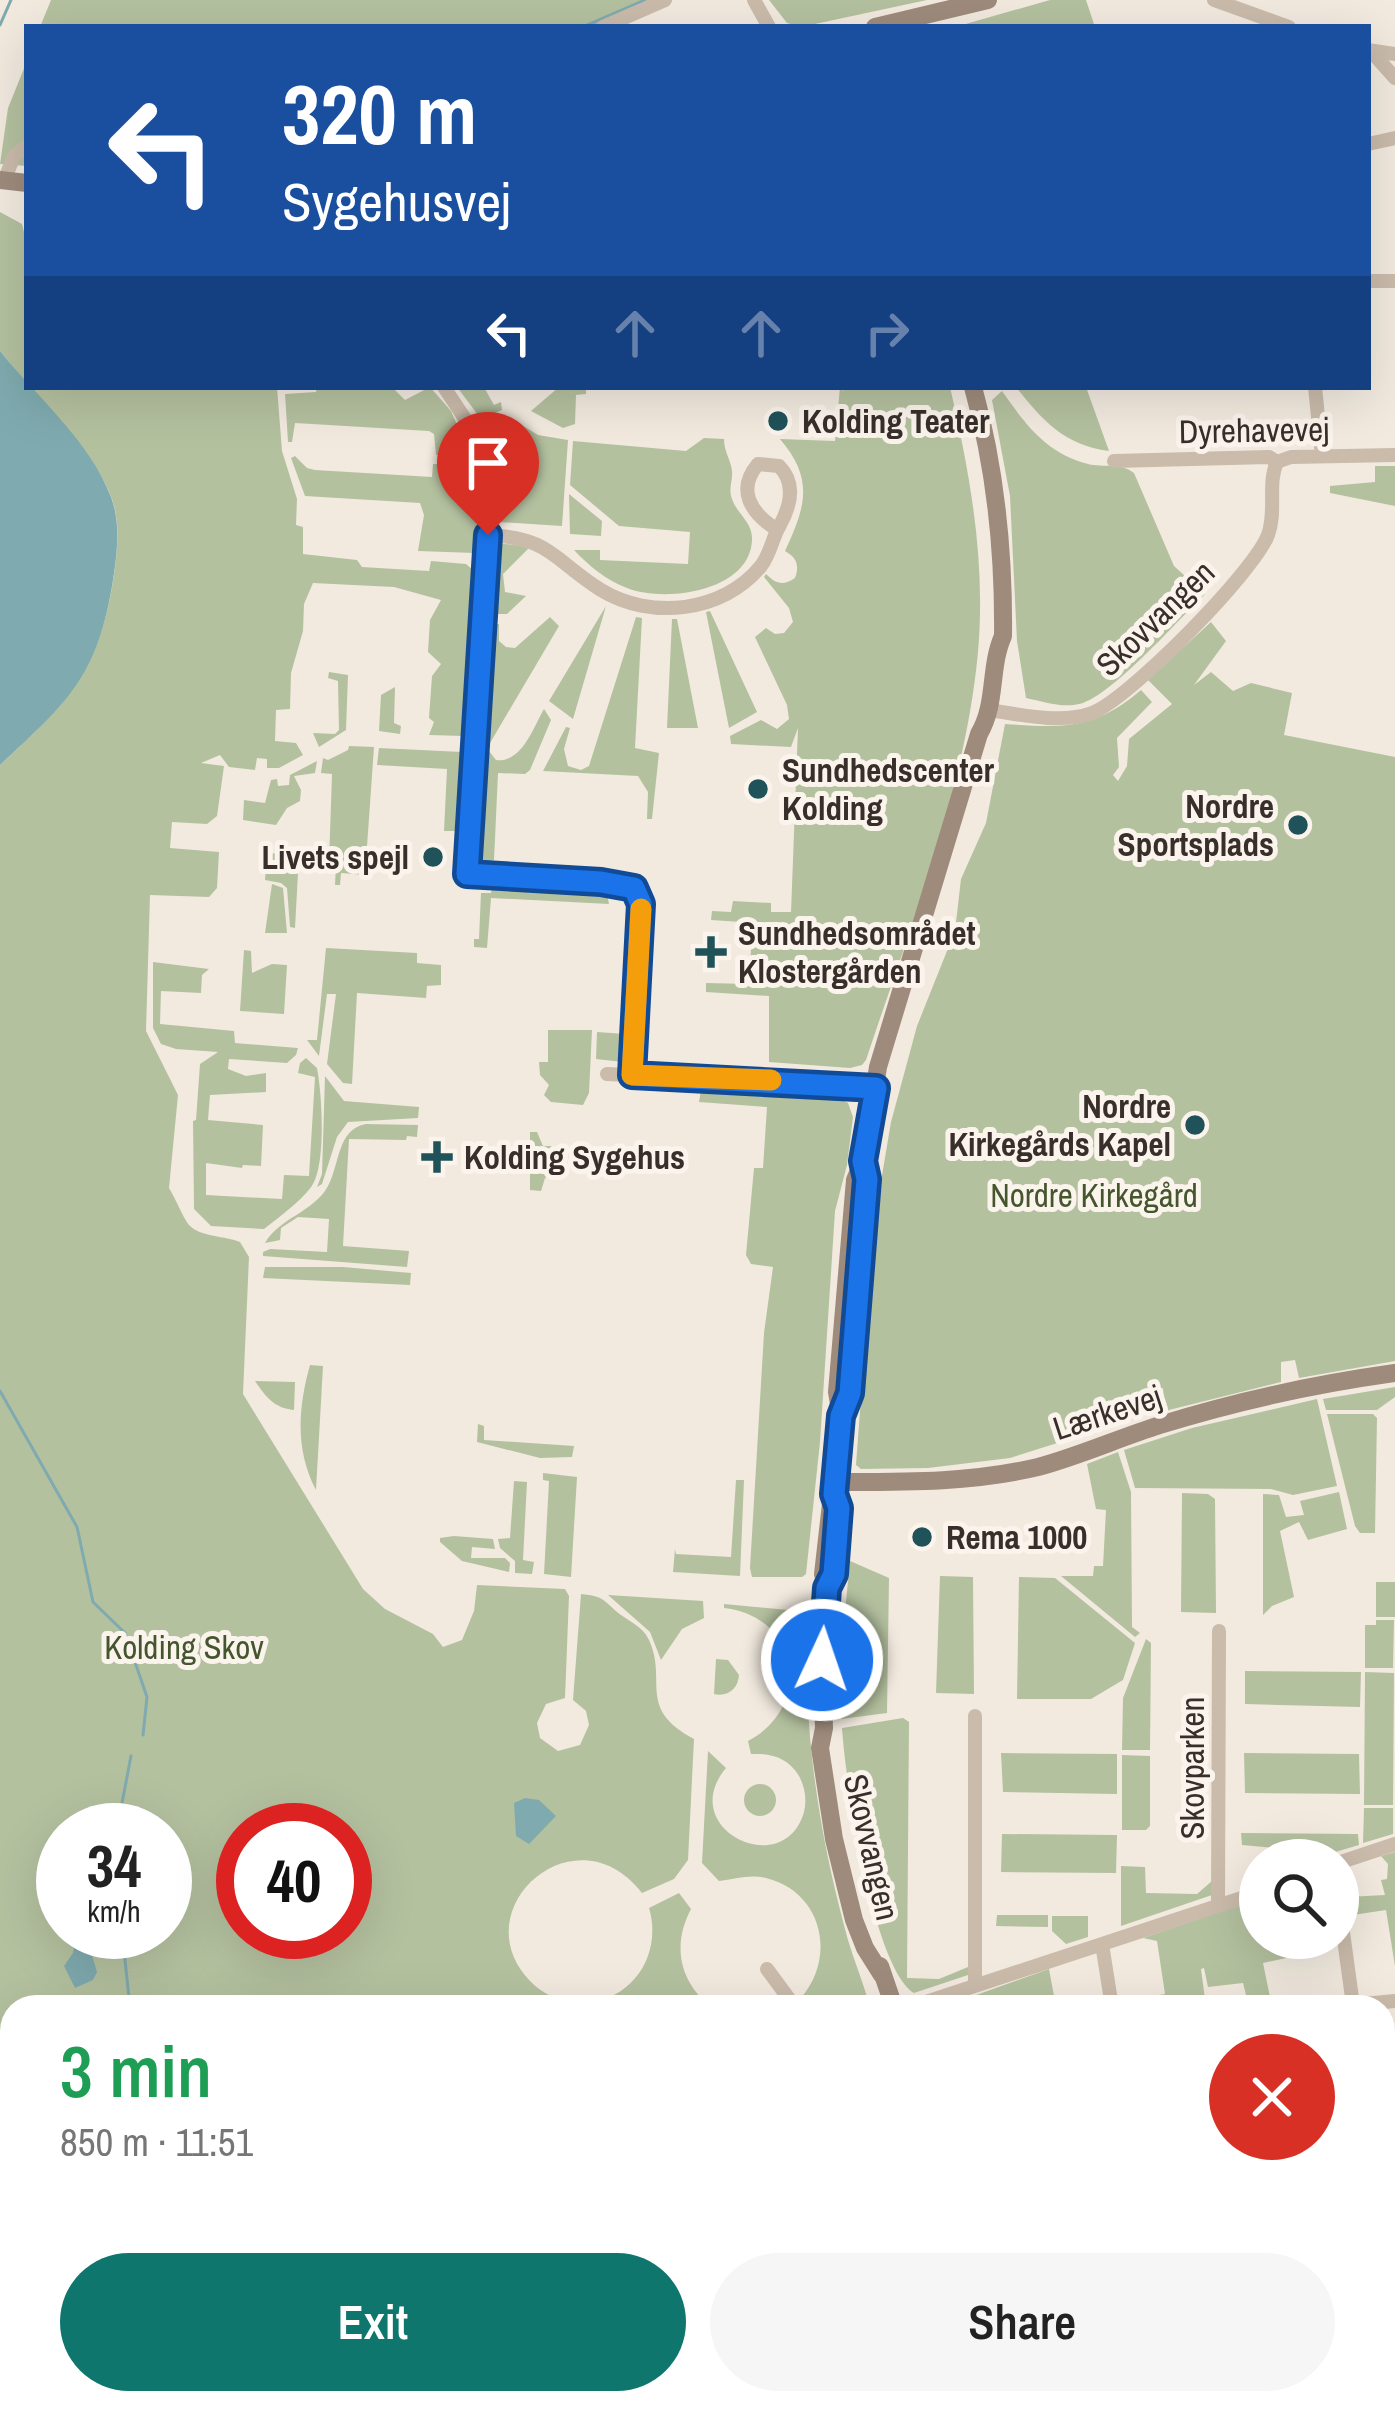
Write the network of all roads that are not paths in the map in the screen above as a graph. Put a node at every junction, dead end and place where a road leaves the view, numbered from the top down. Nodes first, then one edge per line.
1 (664, 0) edge
2 (988, 0) edge
3 (1214, 0) edge
4 (610, 24) edge
5 (888, 24) edge
6 (1281, 24) edge
7 (1371, 52) edge
8 (1395, 78) edge
9 (24, 148) edge
10 (2, 181) edge
11 (446, 390) edge
12 (963, 390) edge
13 (975, 390) edge
14 (1315, 390) edge
15 (1395, 455) edge
16 (1322, 456) junction
17 (1114, 461) dead end
18 (1277, 462) junction
19 (776, 530) junction
20 (488, 535) junction
21 (997, 650) junction
22 (989, 715) junction
23 (607, 1074) dead end
24 (632, 1075) junction
25 (878, 1083) junction
26 (1395, 1373) edge
27 (835, 1488) junction
28 (1219, 1631) dead end
29 (975, 1716) dead end
30 (1395, 1844) edge
31 (1359, 1856) edge
32 (1239, 1899) edge
33 (1219, 1906) junction
34 (1102, 1944) junction
35 (1347, 1959) edge
36 (767, 1969) dead end
37 (975, 1985) junction
38 (787, 1995) edge
39 (889, 1995) edge
40 (945, 1995) edge
41 (1110, 1995) edge
42 (1352, 1995) edge

1 - 4 street
2 - 5 street
3 - 6 street
7 - 8 street
9 - 10 street
11 - 20 street
12 - 21 street, Skovvangen
13 - 21 street, Skovvangen
14 - 16 street
15 - 16 street, Dyrehavevej
16 - 18 street, Dyrehavevej
17 - 18 street, Dyrehavevej
18 - 22 street, Skovvangen
19 - 19 street
19 - 20 street
20 - 24 street
21 - 22 street, Skovvangen
22 - 25 street, Skovvangen
23 - 24 street
24 - 25 street
25 - 27 street, Skovvangen
26 - 27 street, Lærkevej
27 - 39 street, Skovvangen
28 - 33 street, Skovparken
29 - 37 street
30 - 31 street
32 - 33 street
33 - 34 street
34 - 37 street
34 - 41 street
35 - 42 street
36 - 38 street
37 - 40 street

